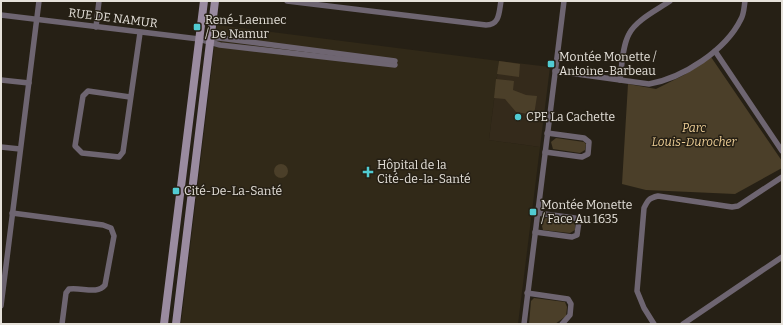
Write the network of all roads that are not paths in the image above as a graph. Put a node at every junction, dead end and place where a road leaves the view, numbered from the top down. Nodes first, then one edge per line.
1 (39, 1) edge
2 (99, 1) edge
3 (204, 1) edge
4 (215, 1) edge
5 (287, 1) edge
6 (500, 1) edge
7 (564, 1) edge
8 (670, 1) edge
9 (745, 1) edge
10 (1, 15) edge
11 (37, 19) junction
12 (96, 27) junction
13 (140, 33) junction
14 (199, 39) junction
15 (211, 40) junction
16 (715, 52) junction
17 (395, 63) dead end
18 (555, 71) junction
19 (1, 80) edge
20 (620, 80) junction
21 (28, 83) junction
22 (130, 97) junction
23 (547, 133) junction
24 (1, 146) edge
25 (20, 149) junction
26 (782, 151) edge
27 (545, 152) junction
28 (782, 177) edge
29 (12, 212) junction
30 (537, 213) junction
31 (535, 232) junction
32 (782, 257) edge
33 (527, 293) junction
34 (1, 306) edge
35 (62, 324) edge
36 (164, 324) edge
37 (176, 324) edge
38 (524, 324) edge
39 (562, 324) edge
40 (654, 324) edge
41 (683, 324) edge

1 - 11 street
2 - 12 street
3 - 14 street
4 - 15 street
5 - 6 street
7 - 18 street
8 - 20 street
9 - 16 street
10 - 11 street, RUE DE NAMUR
11 - 12 street, RUE DE NAMUR
11 - 21 street
12 - 13 street, RUE DE NAMUR
13 - 14 street, RUE DE NAMUR
13 - 22 street
14 - 15 street, RUE DE NAMUR
14 - 36 street
15 - 17 street, RUE DE NAMUR
15 - 37 street
16 - 20 street
16 - 26 street
18 - 20 street
18 - 23 street
19 - 21 street
21 - 25 street
22 - 22 street
23 - 27 street
23 - 27 street
24 - 25 street
25 - 29 street
27 - 30 street
28 - 40 street
29 - 34 street
29 - 35 street
30 - 31 street
30 - 31 street
31 - 33 street
32 - 41 street
33 - 38 street
33 - 39 street

